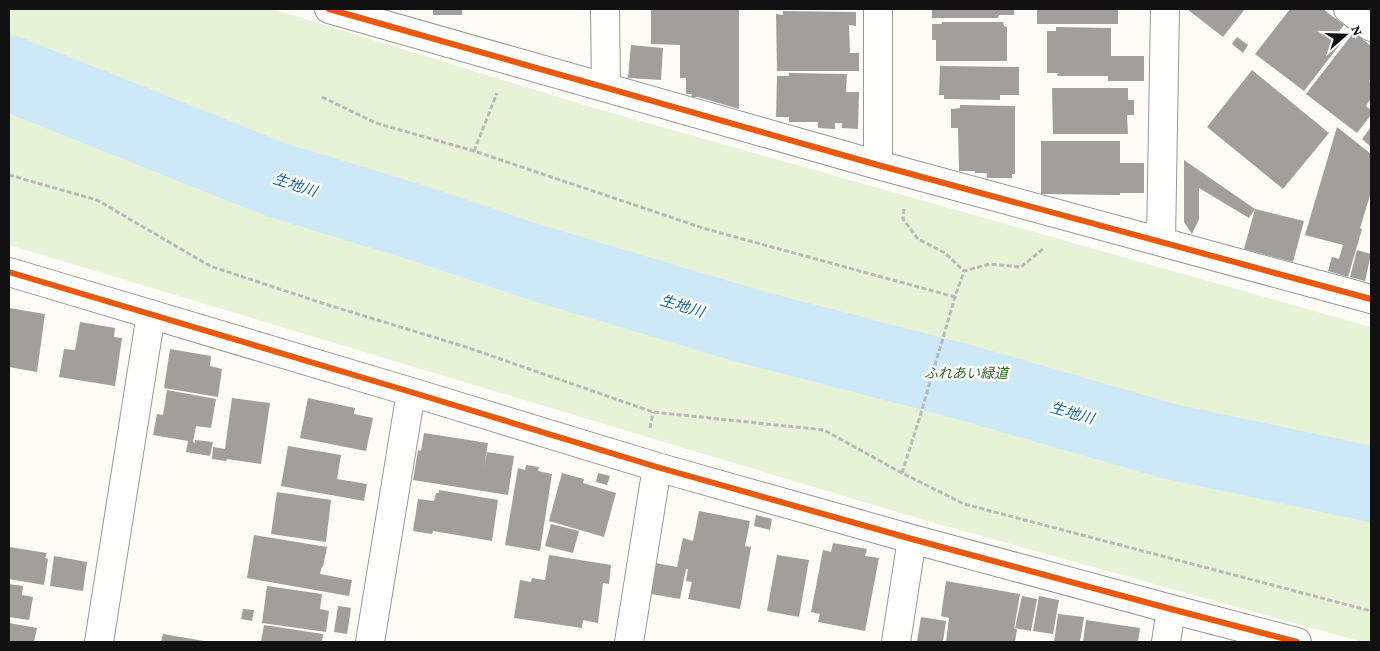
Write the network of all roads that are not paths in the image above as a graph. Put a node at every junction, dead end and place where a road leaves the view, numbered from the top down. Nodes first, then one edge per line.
1 (329, 9) edge
2 (605, 9) edge
3 (878, 9) edge
4 (1166, 9) edge
5 (1348, 9) edge
6 (1371, 27) edge
7 (606, 87) junction
8 (878, 165) junction
9 (1162, 241) junction
10 (9, 272) edge
11 (1371, 298) edge
12 (151, 314) junction
13 (411, 392) junction
14 (657, 467) junction
15 (912, 539) junction
16 (1171, 609) junction
17 (99, 642) edge
18 (370, 642) edge
19 (629, 642) edge
20 (896, 642) edge
21 (1166, 642) edge
22 (1297, 642) edge

1 - 7 street
2 - 7 street
3 - 8 street
4 - 9 street
5 - 6 street
7 - 8 street
8 - 9 street
9 - 11 street
10 - 12 street
12 - 13 street
12 - 17 street
13 - 14 street
13 - 18 street
14 - 15 street
14 - 19 street
15 - 16 street
15 - 20 street
16 - 21 street
16 - 22 street

